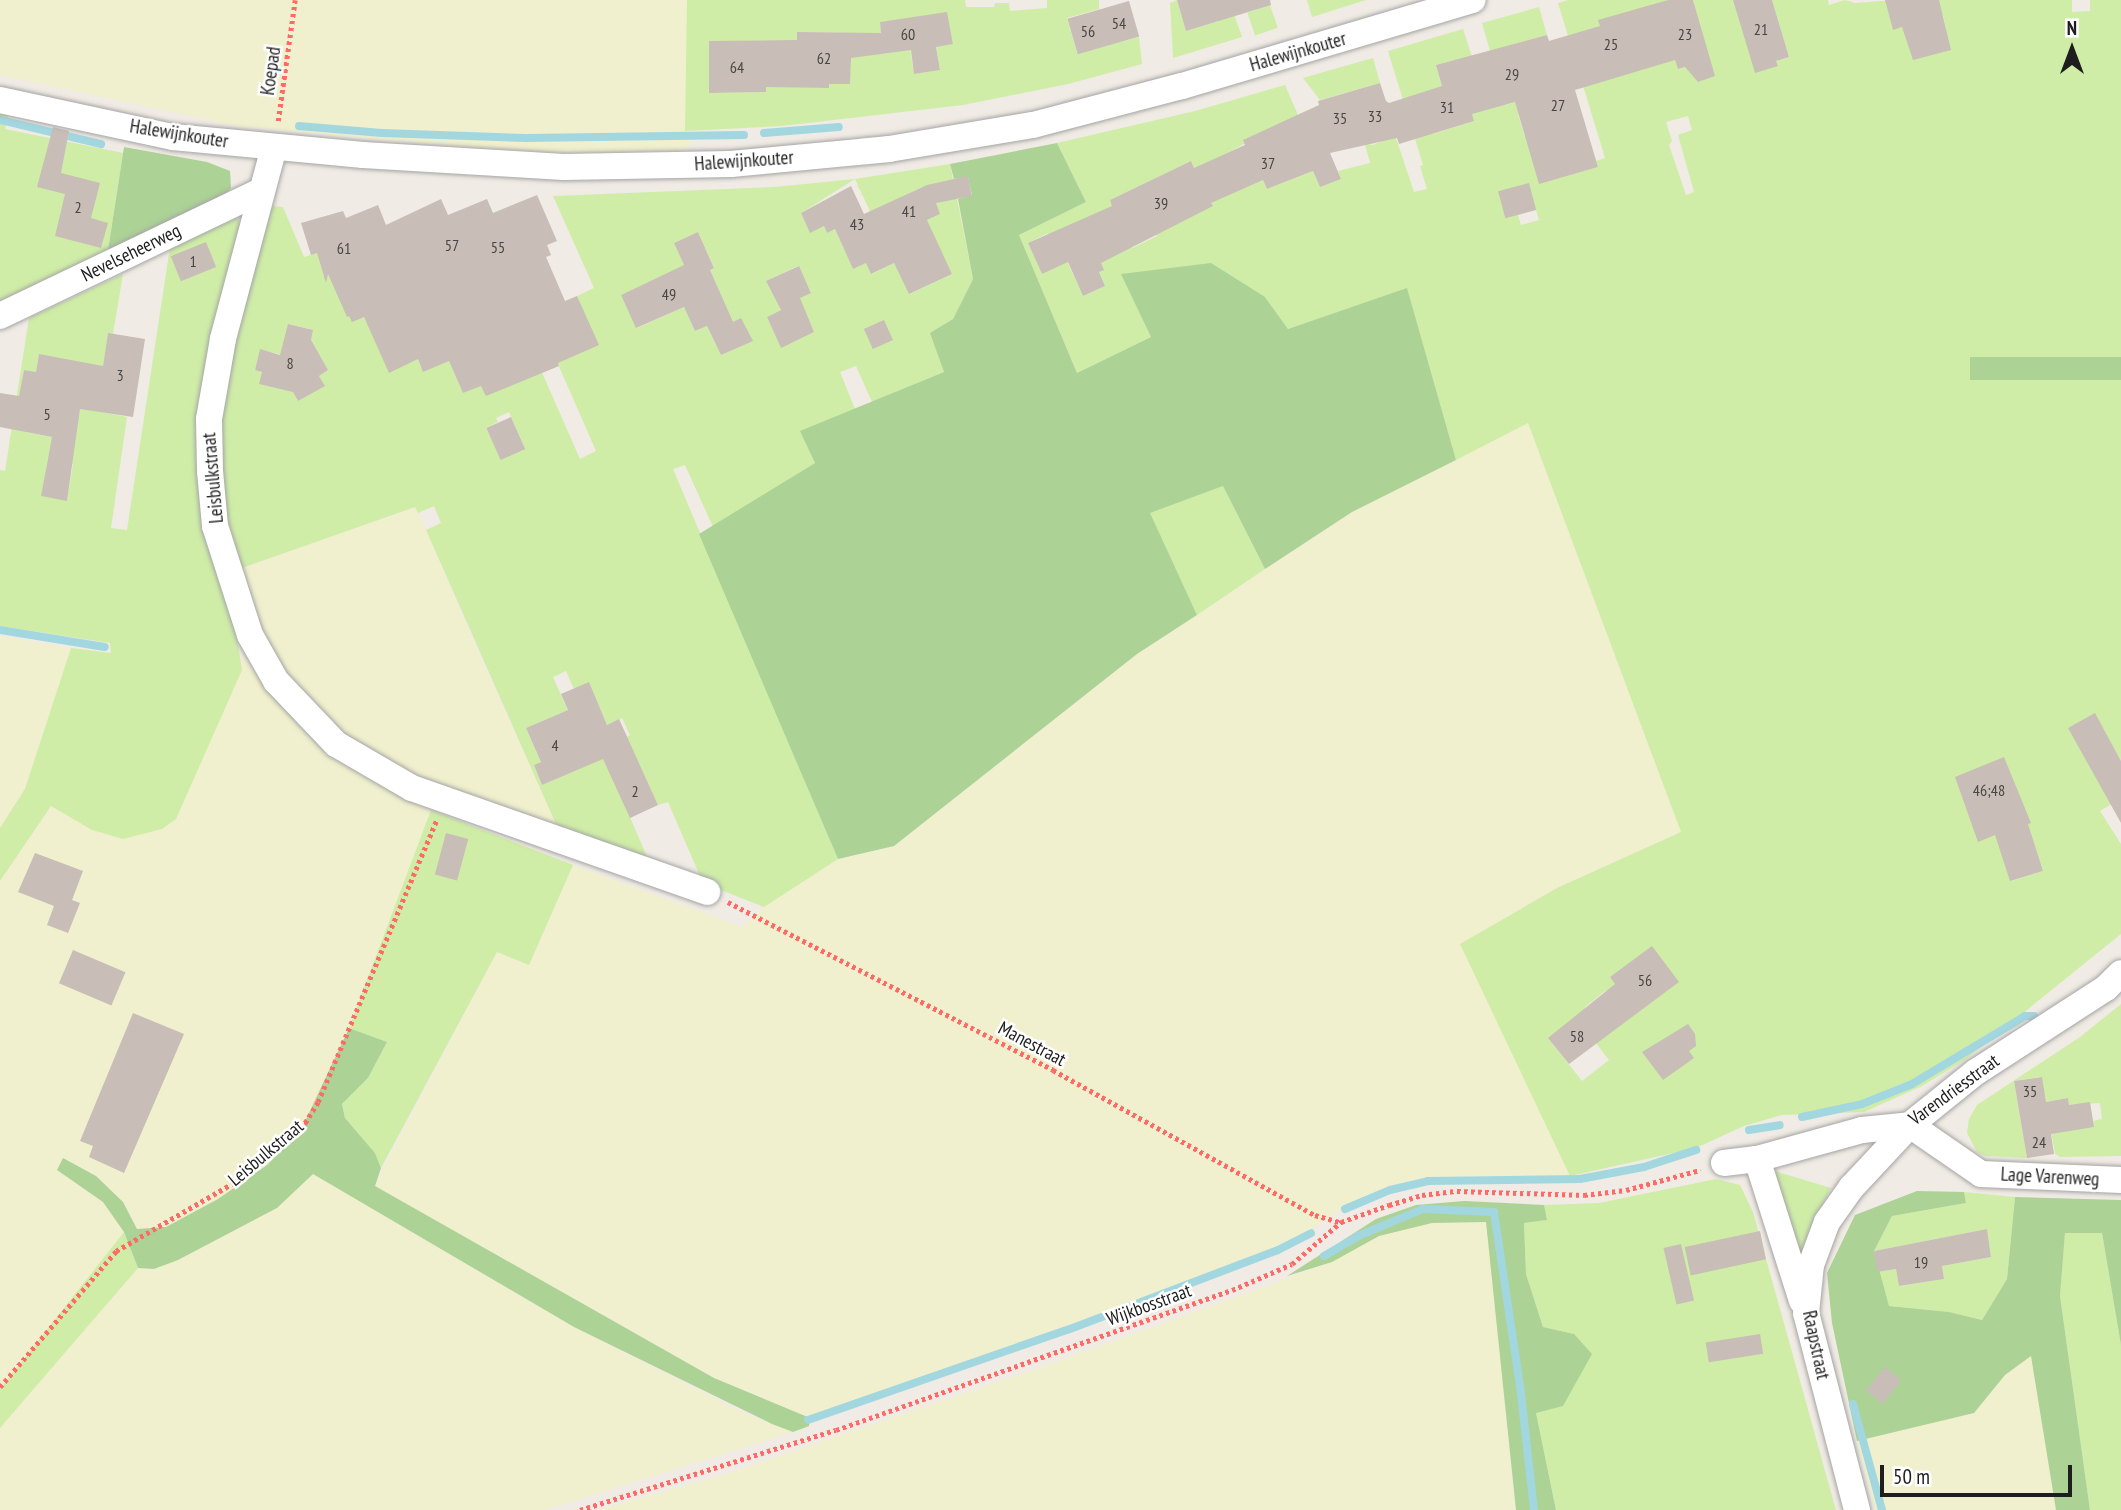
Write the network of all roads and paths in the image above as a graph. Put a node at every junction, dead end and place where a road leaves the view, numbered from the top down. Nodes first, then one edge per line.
1 (295, 0) edge
2 (1473, 0) edge
3 (0, 100) edge
4 (274, 146) junction
5 (261, 191) junction
6 (0, 316) edge
7 (444, 801) junction
8 (708, 892) joint
9 (2121, 973) edge
10 (1910, 1125) junction
11 (1758, 1158) junction
12 (1724, 1163) joint
13 (2121, 1180) edge
14 (1341, 1222) junction
15 (1806, 1313) junction
16 (0, 1387) edge
17 (580, 1510) edge
18 (1857, 1510) edge

1 - 4 path, Koepad
2 - 4 street, Halewijnkouter
3 - 4 street, Halewijnkouter
4 - 5 street, Leisbulkstraat
5 - 6 street, Nevelseheerweg
5 - 7 street, Leisbulkstraat
7 - 8 street, Leisbulkstraat
7 - 16 path, Leisbulkstraat
8 - 14 path, Manestraat
9 - 10 street, Varendriesstraat
10 - 11 street, Varendriesstraat
10 - 13 street, Lage Varenweg
10 - 15 street, Raapstraat
11 - 12 street, Varendriesstraat
11 - 15 street
12 - 14 path, Wijkbosstraat
14 - 17 path, Wijkbosstraat
15 - 18 street, Raapstraat

